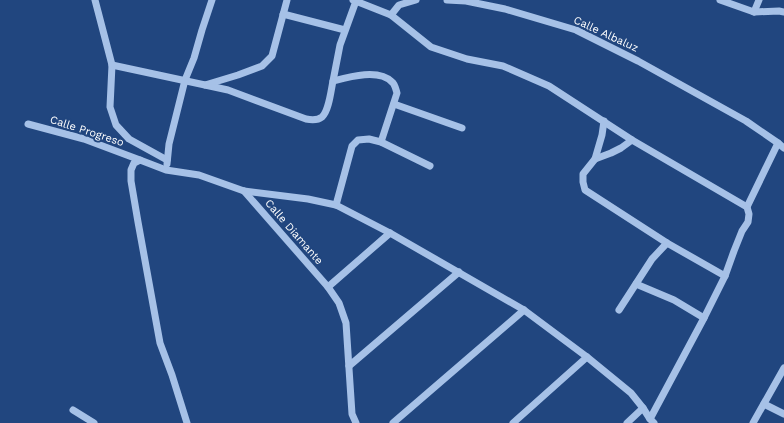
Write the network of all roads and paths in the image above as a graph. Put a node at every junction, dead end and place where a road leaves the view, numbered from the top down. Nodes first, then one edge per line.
1 (95, 0) edge
2 (212, 0) edge
3 (287, 0) edge
4 (354, 0) edge
5 (416, 0) edge
6 (447, 0) edge
7 (720, 0) edge
8 (759, 0) edge
9 (754, 12) junction
10 (784, 12) edge
11 (283, 14) junction
12 (391, 15) junction
13 (345, 30) junction
14 (112, 65) junction
15 (186, 80) junction
16 (332, 81) junction
17 (205, 85) junction
18 (394, 104) junction
19 (604, 121) junction
20 (28, 124) dead end
21 (462, 128) dead end
22 (632, 140) junction
23 (380, 142) junction
24 (778, 142) junction
25 (784, 148) edge
26 (595, 159) junction
27 (140, 160) junction
28 (167, 160) junction
29 (430, 166) dead end
30 (166, 170) junction
31 (244, 190) junction
32 (336, 205) junction
33 (747, 208) junction
34 (390, 233) junction
35 (667, 243) junction
36 (459, 272) junction
37 (725, 276) junction
38 (636, 284) junction
39 (328, 287) junction
40 (524, 310) junction
41 (619, 310) dead end
42 (704, 318) junction
43 (588, 357) junction
44 (349, 366) junction
45 (784, 368) edge
46 (764, 404) junction
47 (643, 408) junction
48 (72, 410) dead end
49 (784, 414) edge
50 (652, 421) edge
51 (94, 423) edge
52 (187, 423) edge
53 (356, 423) edge
54 (393, 423) edge
55 (514, 423) edge
56 (627, 423) edge
57 (754, 423) edge

1 - 14 street
2 - 15 street
3 - 11 street
4 - 12 street
4 - 13 street
5 - 12 street
6 - 24 street, Calle Albaluz
7 - 9 street
8 - 9 street
9 - 10 street
11 - 13 street
11 - 17 street
12 - 19 street
13 - 16 street
14 - 15 street
14 - 28 street
15 - 17 street
15 - 28 street
16 - 17 street
16 - 18 street
18 - 21 street
18 - 23 street
19 - 22 street
19 - 26 street
20 - 27 street, Calle Progreso
22 - 26 street
22 - 33 street
23 - 29 street
23 - 32 street
24 - 25 street, Calle Albaluz
24 - 33 street
26 - 35 street
27 - 30 street, Calle Progreso
27 - 52 street
28 - 30 street
30 - 31 street, Calle Progreso
31 - 32 street, Calle Progreso
31 - 39 street, Calle Diamante
32 - 34 street, Calle Progreso
33 - 37 street
34 - 36 street, Calle Progreso
34 - 39 street
35 - 37 street
35 - 38 street
36 - 40 street, Calle Progreso
36 - 44 street
37 - 42 street
38 - 41 street
38 - 42 street
39 - 44 street, Calle Diamante
40 - 43 street, Calle Progreso
40 - 54 street
42 - 50 street
43 - 47 street, Calle Progreso
43 - 55 street
44 - 53 street, Calle Diamante
45 - 46 street
46 - 49 street
46 - 57 street
47 - 50 street, Calle Progreso
47 - 56 street
48 - 51 street

